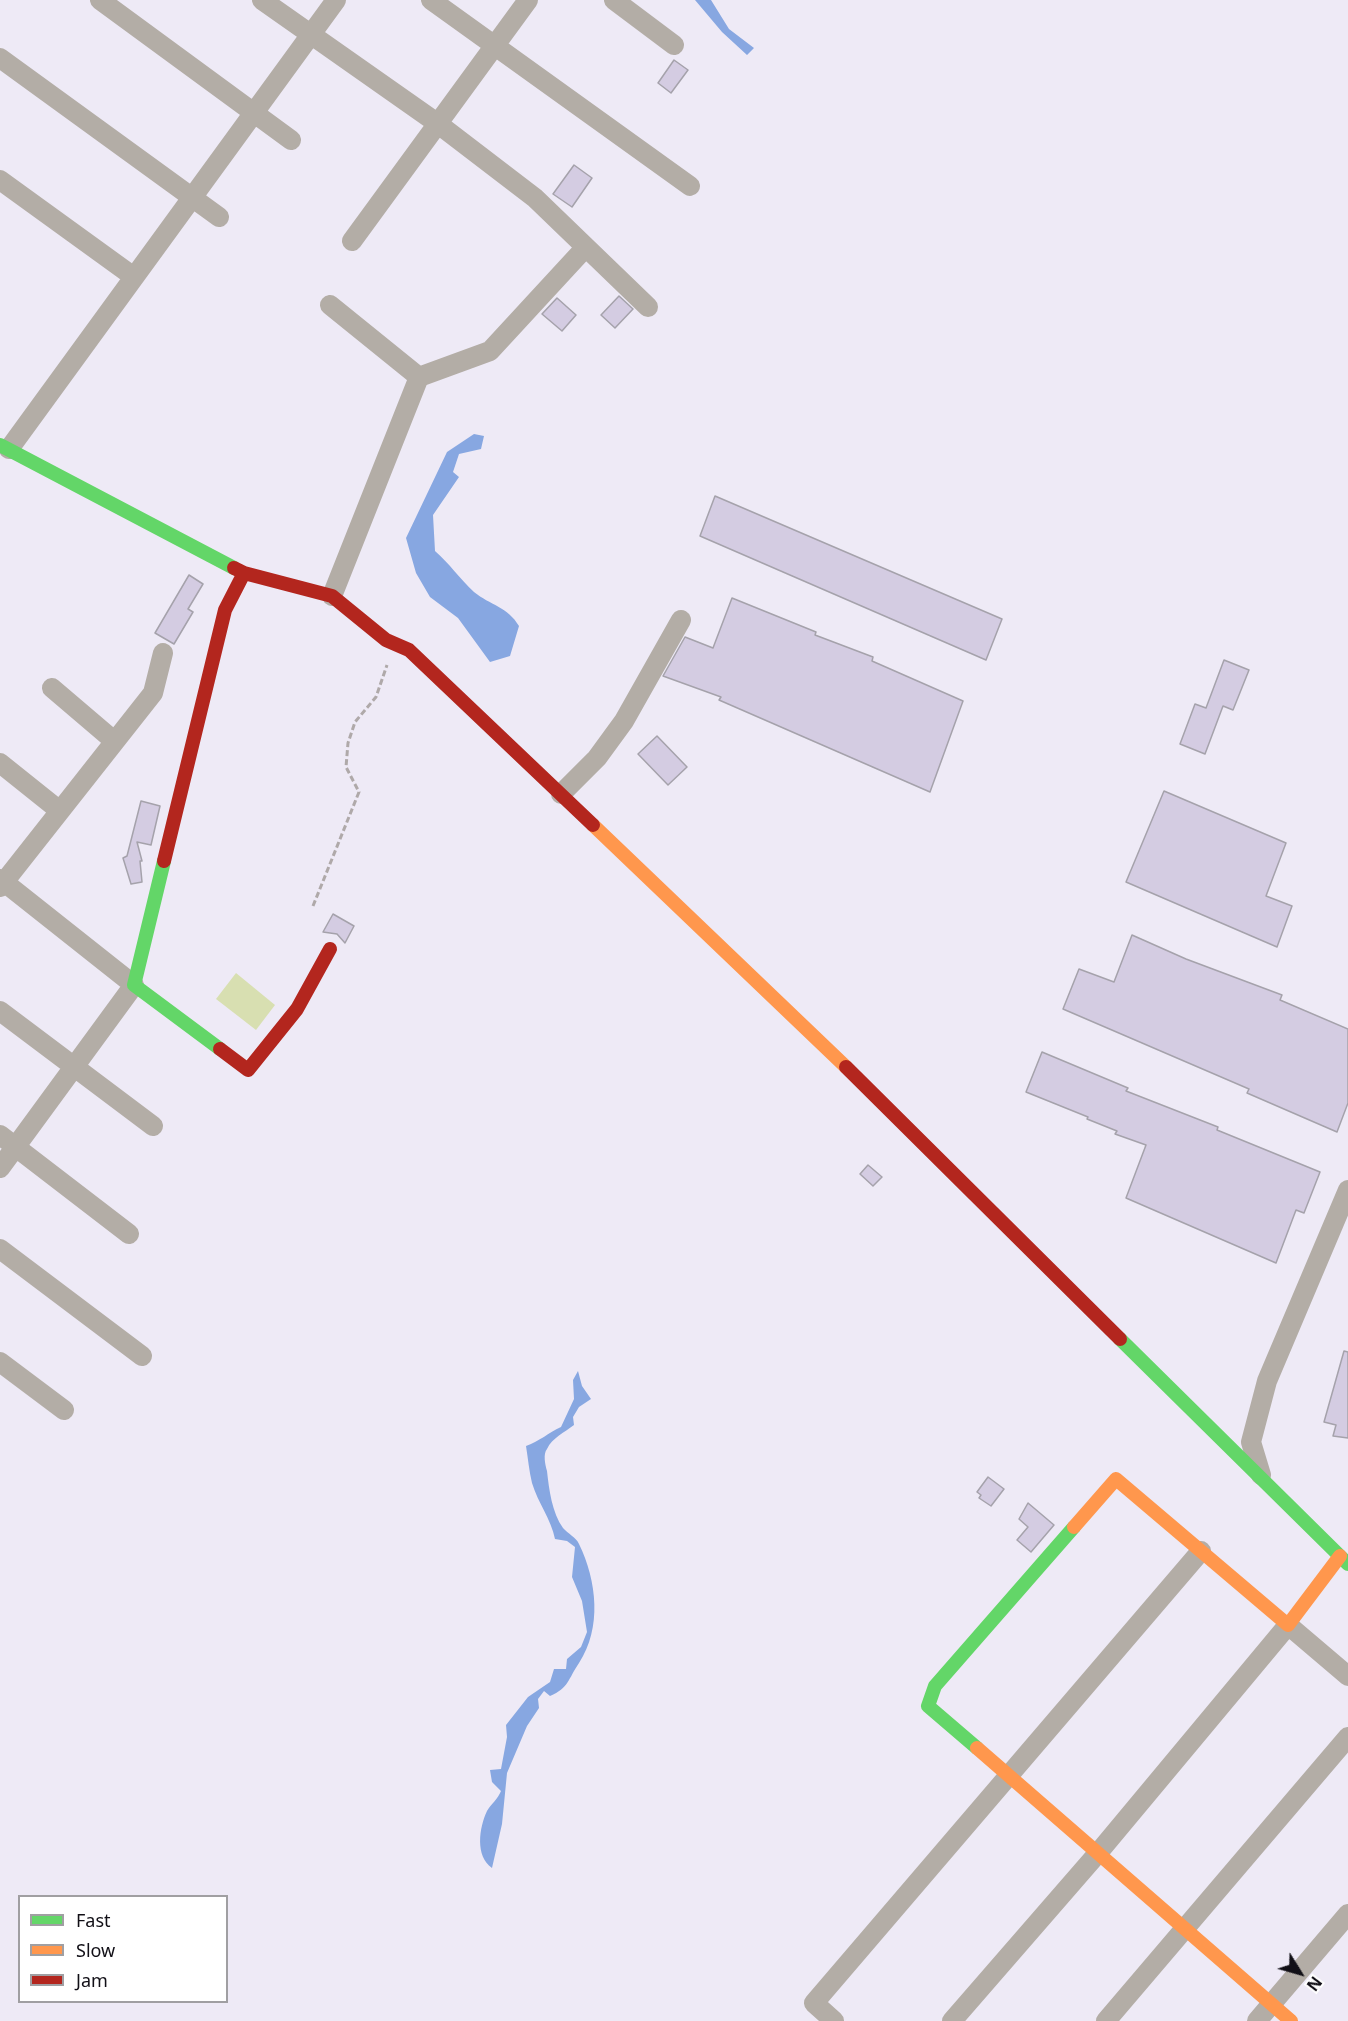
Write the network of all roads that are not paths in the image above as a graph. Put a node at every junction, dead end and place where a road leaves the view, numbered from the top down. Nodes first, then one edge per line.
1 (100, 0) edge
2 (262, 0) edge
3 (336, 0) edge
4 (431, 0) edge
5 (528, 0) edge
6 (614, 0) edge
7 (310, 35) junction
8 (674, 45) dead end
9 (495, 47) junction
10 (0, 58) edge
11 (254, 113) junction
12 (437, 123) junction
13 (291, 140) dead end
14 (0, 180) edge
15 (690, 186) dead end
16 (192, 197) junction
17 (219, 217) dead end
18 (352, 241) dead end
19 (585, 249) junction
20 (134, 277) junction
21 (330, 305) dead end
22 (648, 307) dead end
23 (419, 377) junction
24 (4, 447) edge
25 (244, 573) junction
26 (332, 596) junction
27 (681, 620) dead end
28 (163, 653) dead end
29 (52, 688) dead end
30 (113, 740) junction
31 (0, 763) edge
32 (561, 794) junction
33 (60, 811) junction
34 (1, 883) edge
35 (330, 949) dead end
36 (134, 985) junction
37 (0, 1011) edge
38 (75, 1068) junction
39 (153, 1126) dead end
40 (0, 1135) edge
41 (16, 1147) junction
42 (0, 1168) edge
43 (1348, 1190) edge
44 (129, 1234) dead end
45 (0, 1250) edge
46 (142, 1356) dead end
47 (0, 1362) edge
48 (64, 1410) dead end
49 (1262, 1477) junction
50 (1201, 1551) junction
51 (1344, 1560) edge
52 (1288, 1625) junction
53 (1348, 1676) edge
54 (1348, 1737) edge
55 (1007, 1774) junction
56 (1098, 1853) junction
57 (1348, 1914) edge
58 (1185, 1929) junction
59 (1272, 2004) junction
60 (834, 2021) edge
61 (951, 2021) edge
62 (1106, 2021) edge
63 (1257, 2021) edge
64 (1291, 2021) edge

1 - 11 street
2 - 7 street
3 - 7 street
4 - 9 street
5 - 9 street
6 - 8 street
7 - 11 street
7 - 12 street
9 - 12 street
9 - 15 street
10 - 16 street
11 - 13 street
11 - 16 street
12 - 18 street
12 - 19 street
14 - 20 street
16 - 17 street
16 - 20 street
19 - 22 street
19 - 23 street
20 - 24 street
21 - 23 street
23 - 26 street
24 - 25 street
25 - 26 street
25 - 36 street
26 - 32 street
27 - 32 street
28 - 30 street
29 - 30 street
30 - 33 street
31 - 33 street
32 - 49 street
33 - 34 street
34 - 36 street
35 - 36 street
36 - 38 street
37 - 38 street
38 - 39 street
38 - 41 street
40 - 41 street
41 - 42 street
41 - 44 street
43 - 49 street
45 - 46 street
47 - 48 street
49 - 51 street
50 - 52 street
50 - 55 street
50 - 55 street
51 - 52 street
52 - 53 street
52 - 56 street
54 - 58 street
55 - 56 street
55 - 60 street
56 - 58 street
56 - 61 street
57 - 59 street
58 - 59 street
58 - 62 street
59 - 63 street
59 - 64 street

